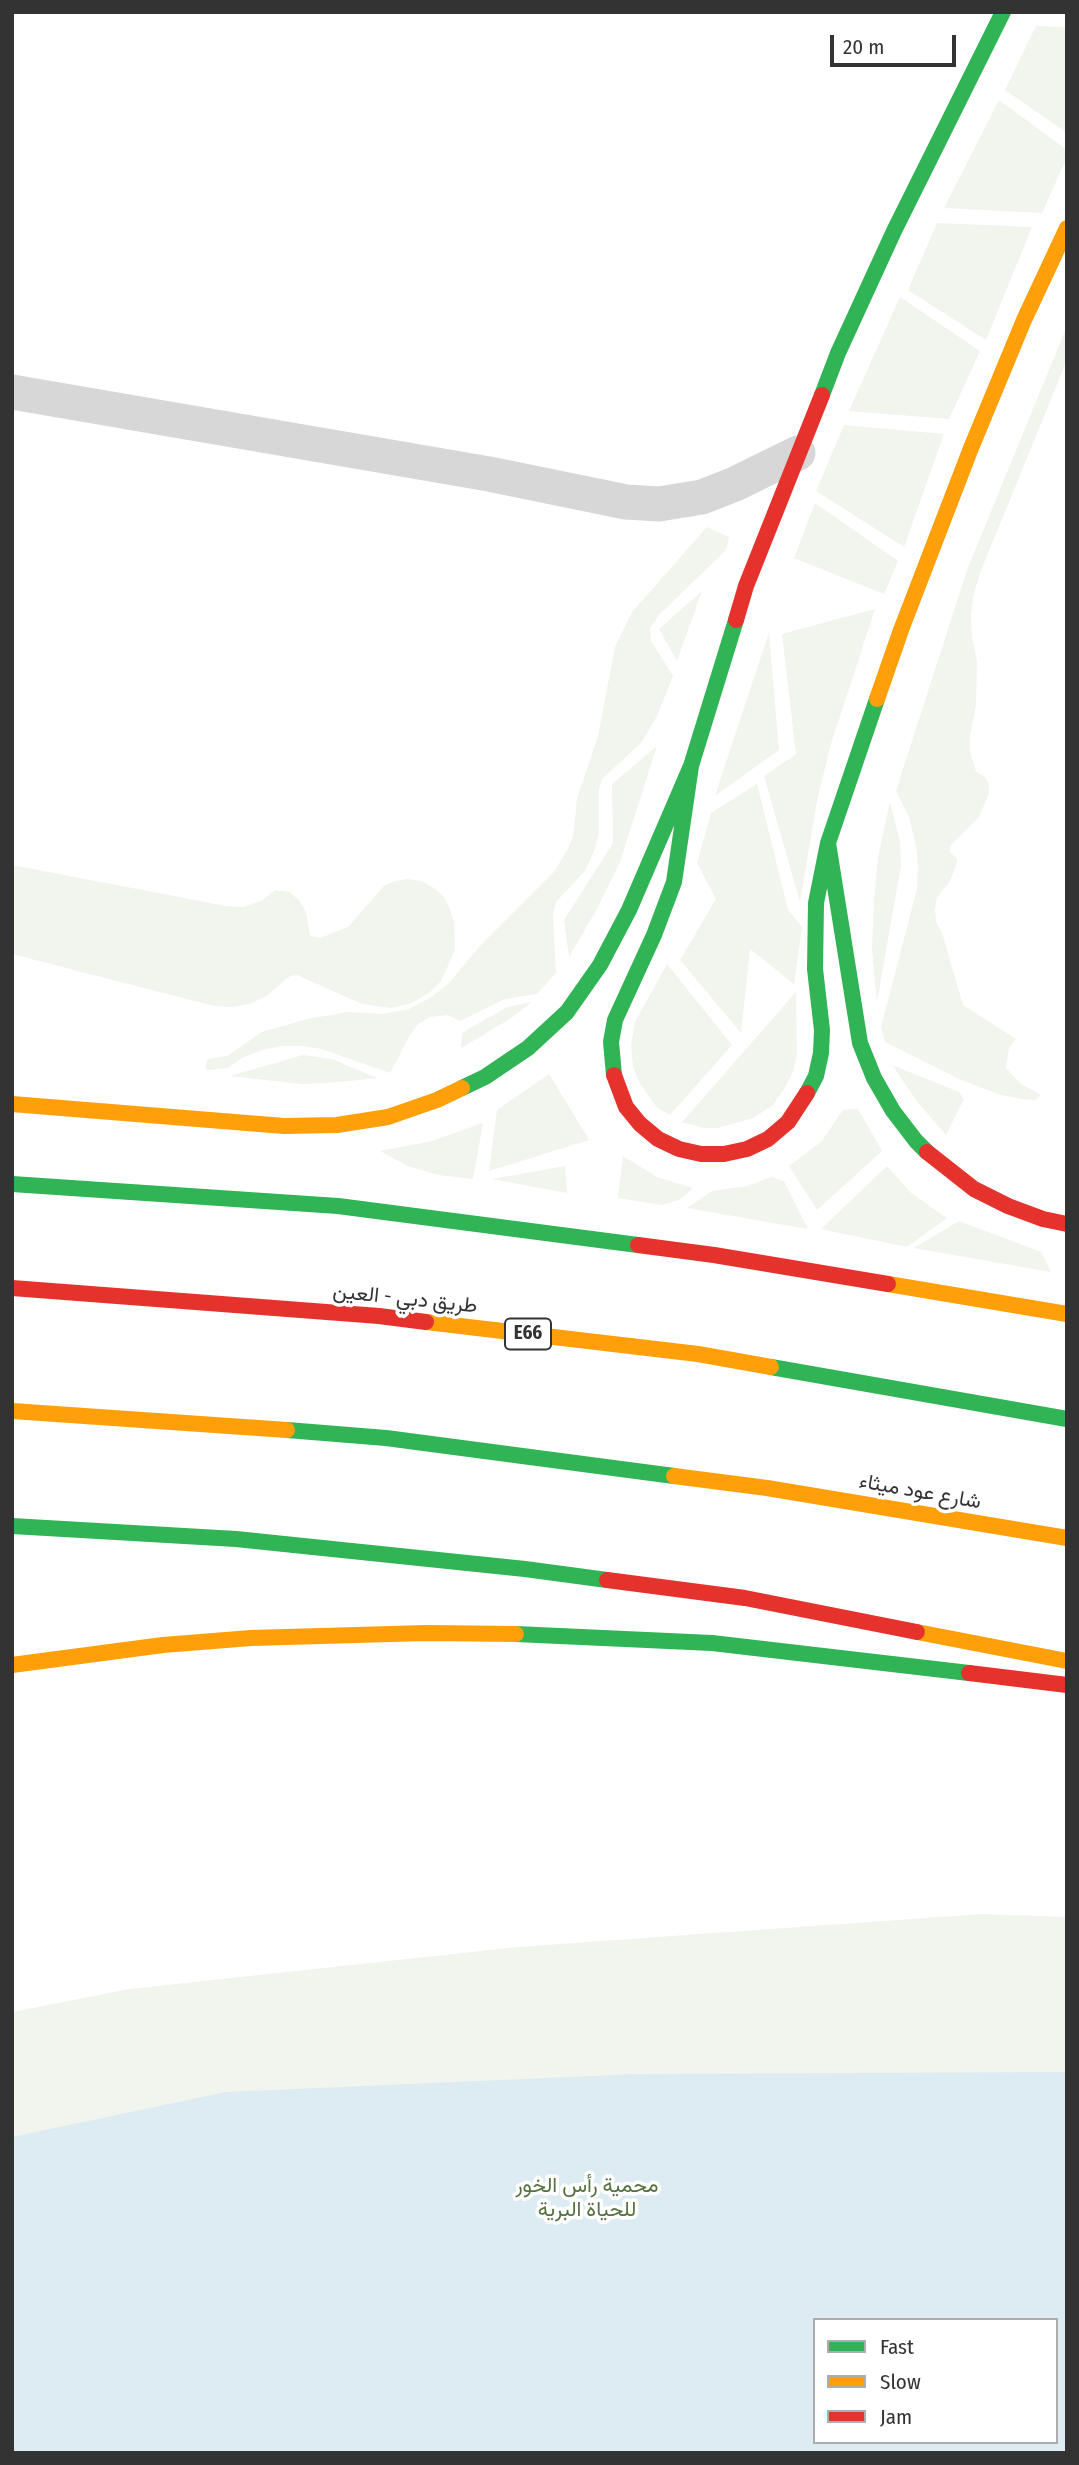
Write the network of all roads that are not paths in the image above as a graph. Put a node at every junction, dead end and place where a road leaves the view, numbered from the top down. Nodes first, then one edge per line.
1 (1003, 12) edge
2 (1067, 228) edge
3 (12, 392) edge
4 (798, 453) junction
5 (691, 766) junction
6 (828, 843) junction
7 (12, 1104) edge
8 (12, 1184) edge
9 (1067, 1223) edge
10 (12, 1288) edge
11 (1067, 1314) edge
12 (12, 1411) edge
13 (1067, 1419) edge
14 (12, 1526) edge
15 (1067, 1538) edge
16 (1067, 1661) edge
17 (12, 1664) edge
18 (1067, 1685) edge

1 - 4 main road
2 - 6 main road
3 - 4 street
4 - 5 main road
5 - 6 main road
5 - 7 main road
6 - 9 main road
8 - 11 main road
10 - 13 main road, طريق دبي - العين / E66
12 - 15 main road, شارع عود ميثاء
14 - 16 main road
17 - 18 main road

